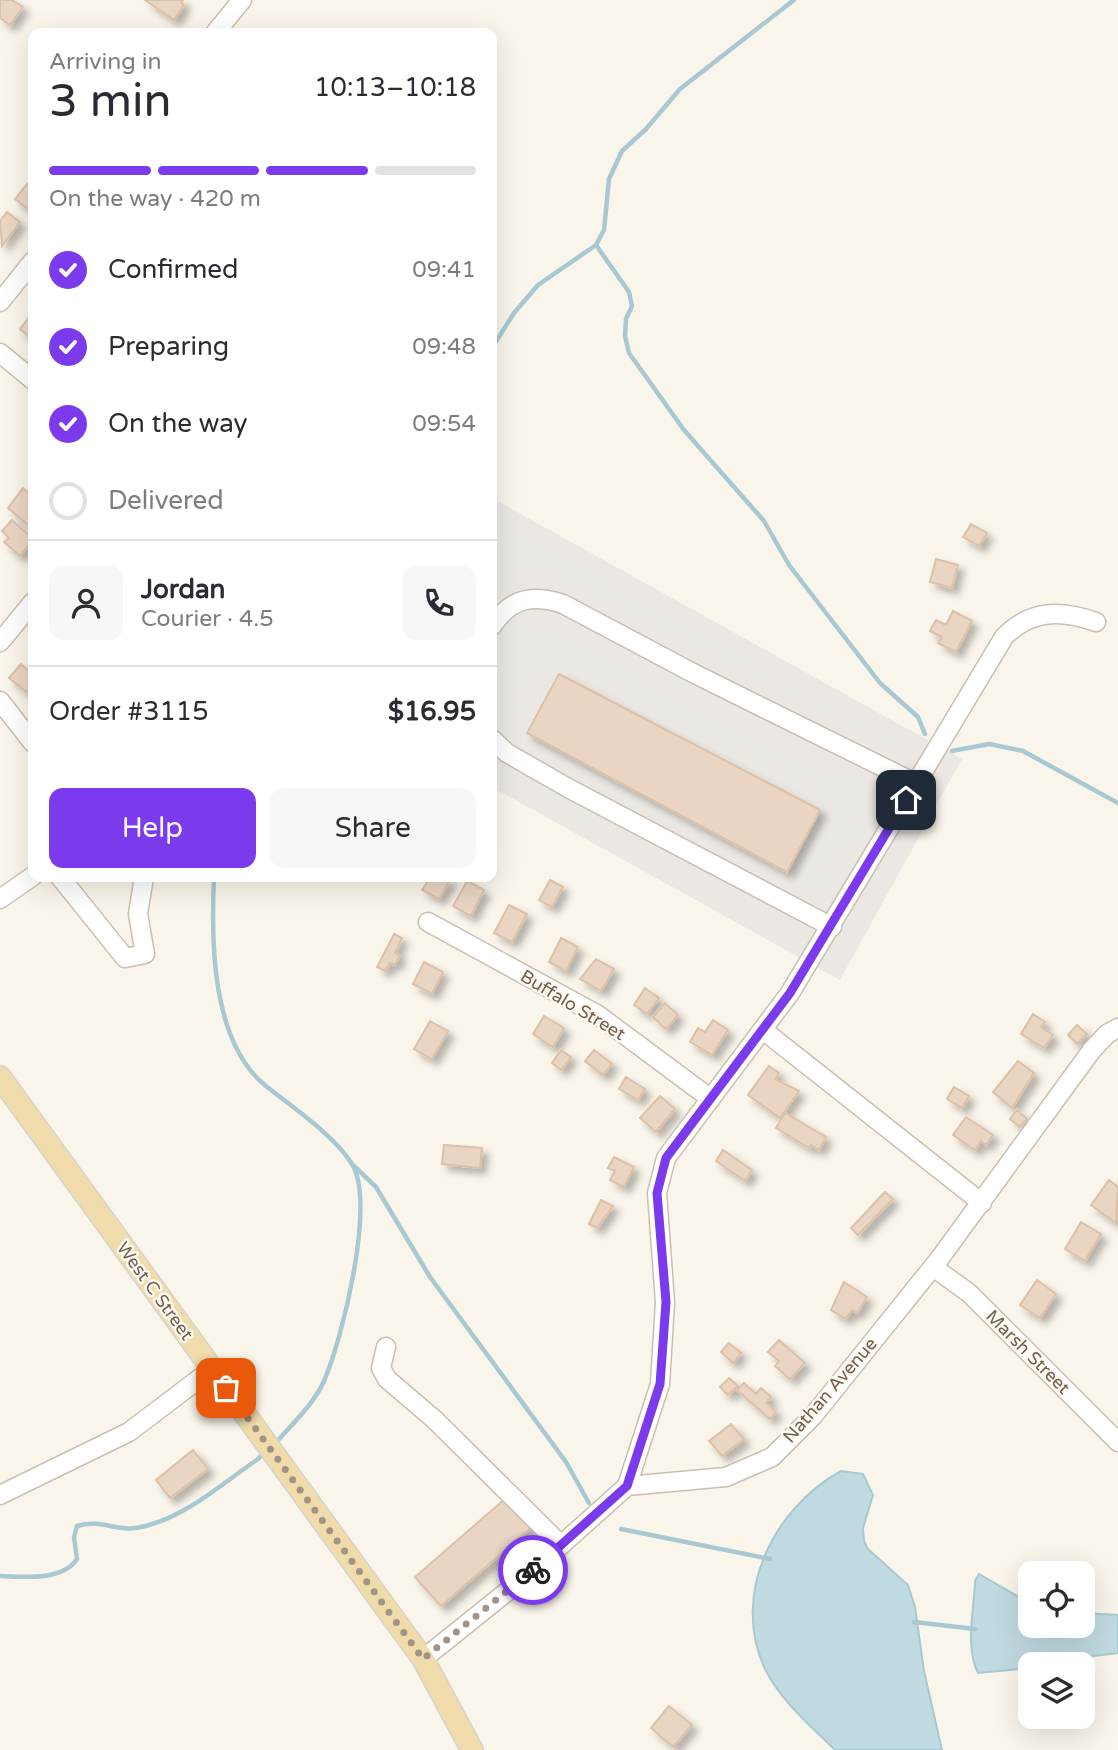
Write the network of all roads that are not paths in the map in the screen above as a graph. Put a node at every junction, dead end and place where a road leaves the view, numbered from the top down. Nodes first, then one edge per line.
1 (240, 1) edge
2 (219, 28) edge
3 (28, 267) edge
4 (0, 302) edge
5 (0, 353) edge
6 (28, 376) edge
7 (28, 609) edge
8 (497, 620) edge
9 (1096, 622) dead end
10 (0, 642) edge
11 (0, 701) edge
12 (28, 737) edge
13 (497, 744) edge
14 (915, 783) junction
15 (28, 879) edge
16 (64, 882) edge
17 (143, 882) edge
18 (0, 899) edge
19 (428, 922) dead end
20 (832, 927) junction
21 (1118, 1028) edge
22 (763, 1030) junction
23 (0, 1077) edge
24 (711, 1099) junction
25 (982, 1203) junction
26 (933, 1267) junction
27 (386, 1347) dead end
28 (212, 1369) junction
29 (1118, 1441) edge
30 (627, 1486) junction
31 (0, 1495) edge
32 (561, 1545) junction
33 (423, 1659) junction
34 (472, 1750) edge

1 - 2 street
3 - 4 street
5 - 6 street
7 - 10 street
8 - 14 street
9 - 14 street
11 - 12 street
13 - 20 street
14 - 20 street
15 - 18 street
16 - 17 street
19 - 24 street, Buffalo Street
20 - 22 street
21 - 25 street, Nathan Avenue
22 - 24 street
22 - 25 street
23 - 28 main road, West C Street
24 - 30 street
25 - 26 street, Nathan Avenue
26 - 29 street, Marsh Street
26 - 30 street, Nathan Avenue
27 - 32 street
28 - 31 street
28 - 33 main road, West C Street
30 - 32 street
32 - 33 street
33 - 34 main road, West C Street

